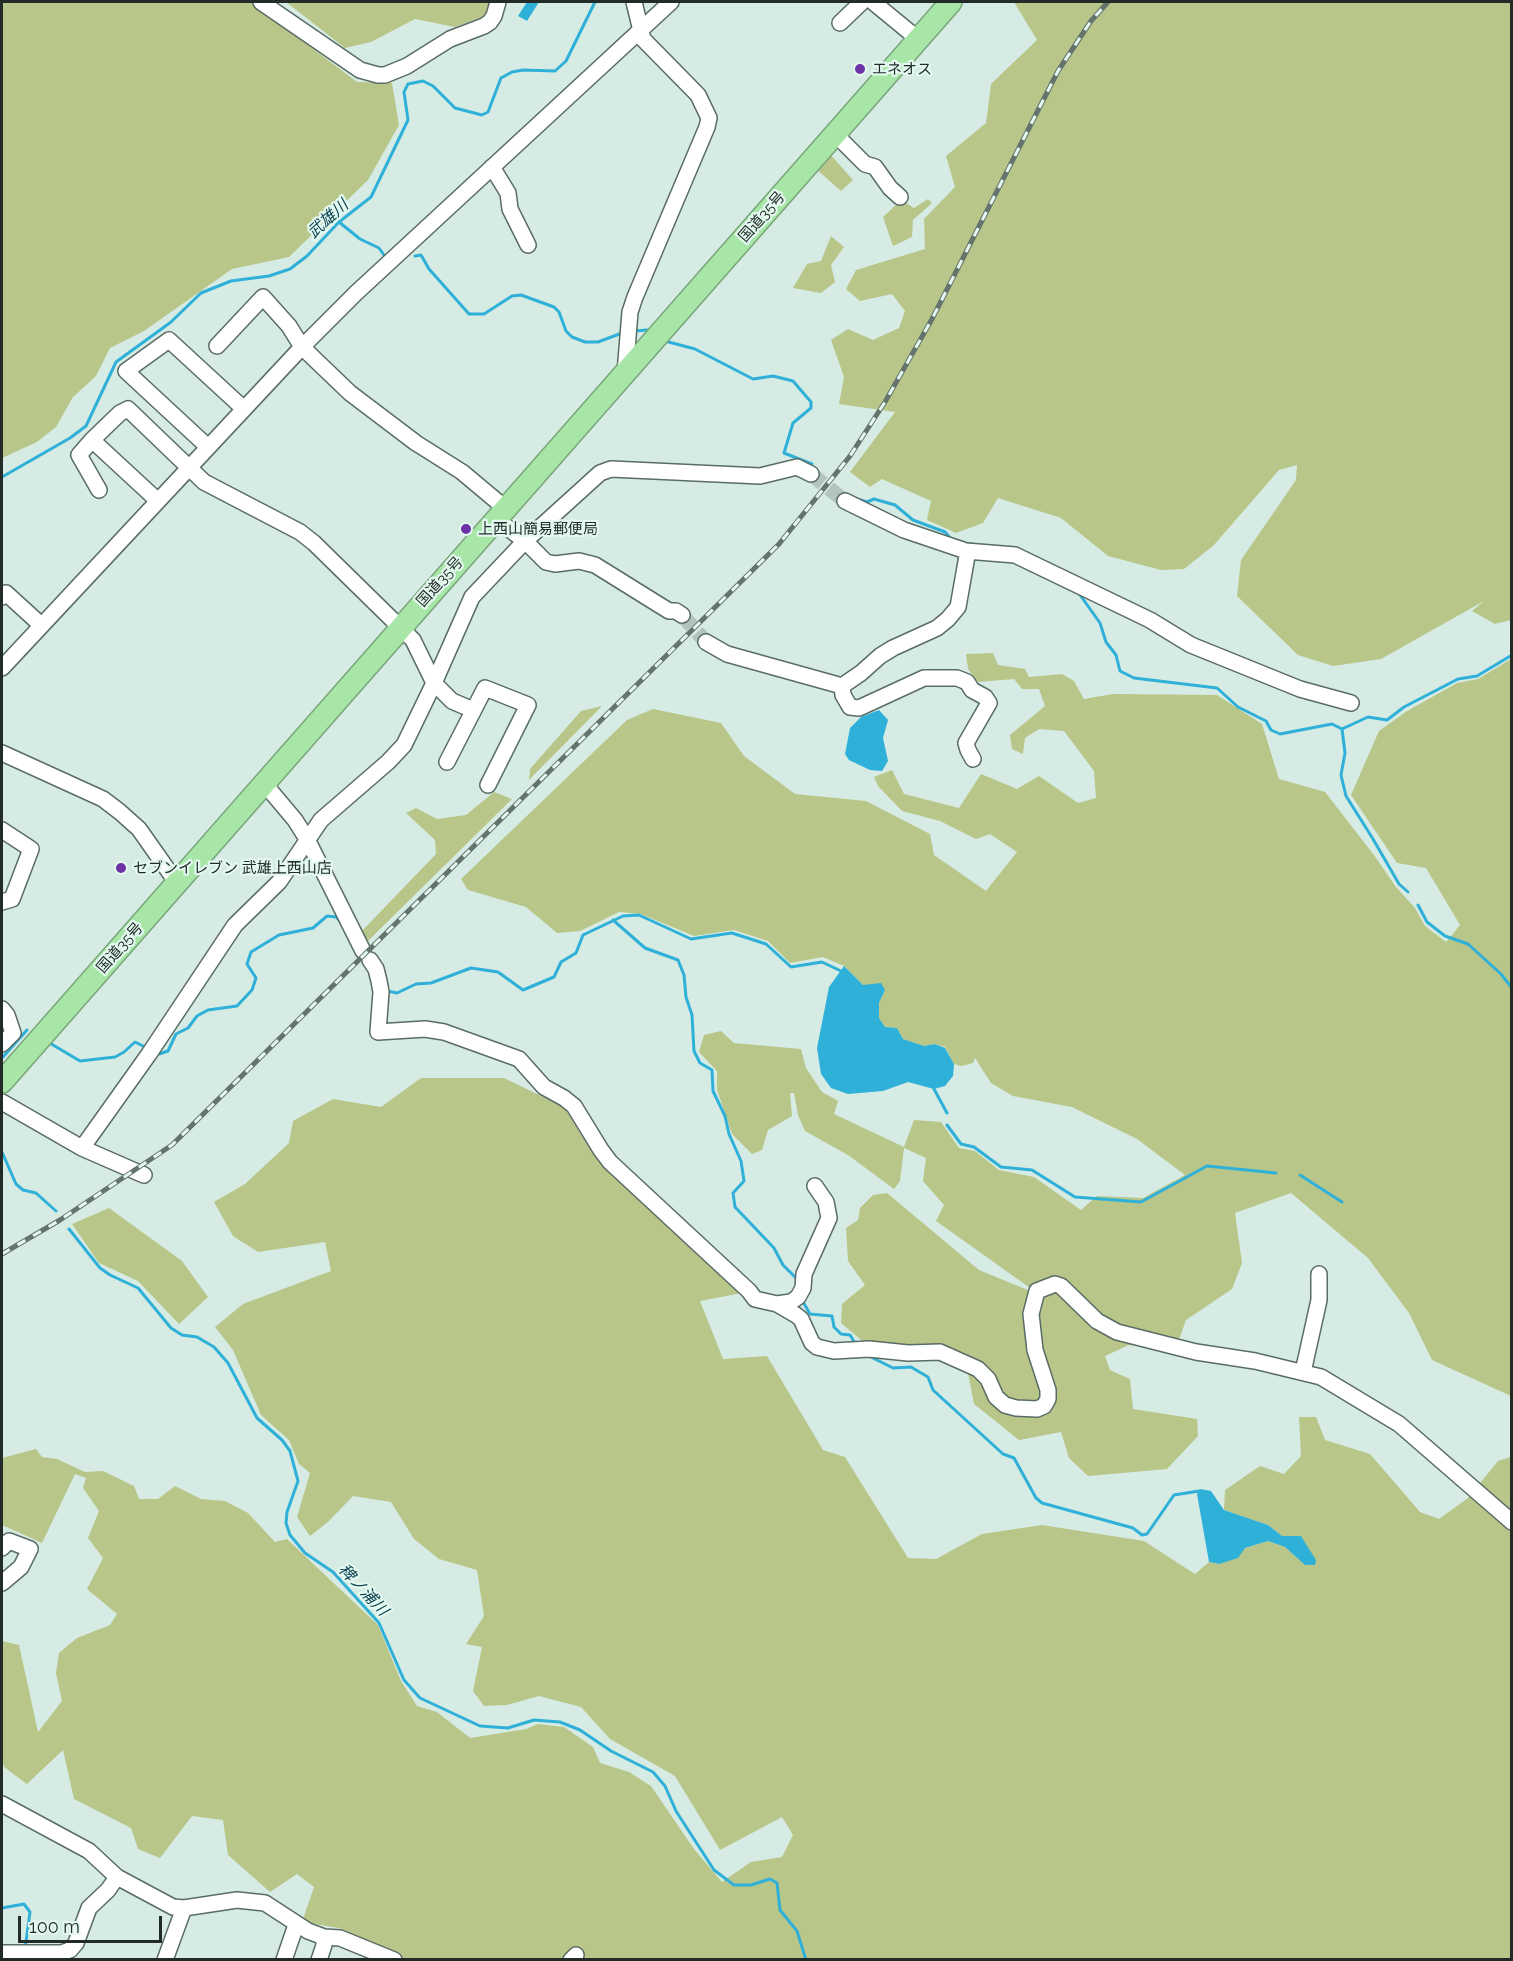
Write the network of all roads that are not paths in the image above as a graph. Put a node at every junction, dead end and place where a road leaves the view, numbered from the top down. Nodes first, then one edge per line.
1 (261, 2) edge
2 (498, 2) edge
3 (634, 2) edge
4 (671, 2) edge
5 (862, 2) edge
6 (873, 2) edge
7 (948, 3) edge
8 (840, 23) dead end
9 (640, 31) junction
10 (918, 39) junction
11 (835, 134) junction
12 (492, 167) junction
13 (900, 197) dead end
14 (528, 245) dead end
15 (217, 346) dead end
16 (302, 347) junction
17 (625, 373) junction
18 (243, 409) junction
19 (92, 440) junction
20 (208, 447) junction
21 (189, 467) junction
22 (812, 474) tunnel mouth
23 (99, 490) dead end
24 (158, 501) junction
25 (844, 501) tunnel mouth
26 (501, 514) junction
27 (525, 541) junction
28 (966, 551) junction
29 (2, 597) edge
30 (682, 615) tunnel mouth
31 (41, 625) junction
32 (399, 628) junction
33 (706, 642) tunnel mouth
34 (4, 661) edge
35 (434, 683) junction
36 (842, 686) junction
37 (1351, 703) dead end
38 (474, 710) junction
39 (2, 753) edge
40 (974, 759) dead end
41 (447, 762) dead end
42 (263, 782) junction
43 (488, 785) dead end
44 (2, 830) edge
45 (307, 839) junction
46 (177, 883) junction
47 (2, 902) edge
48 (2, 1009) edge
49 (2, 1044) edge
50 (2, 1082) edge
51 (2, 1102) edge
52 (82, 1148) junction
53 (144, 1175) dead end
54 (815, 1186) dead end
55 (1319, 1274) dead end
56 (777, 1304) junction
57 (1303, 1372) junction
58 (1512, 1522) edge
59 (2, 1548) edge
60 (2, 1583) edge
61 (2, 1804) edge
62 (117, 1877) junction
63 (184, 1908) junction
64 (296, 1925) junction
65 (324, 1936) junction
66 (14, 1954) edge
67 (165, 1959) edge
68 (284, 1959) edge
69 (319, 1959) edge
70 (394, 1959) edge

1 - 2 street
3 - 9 street
4 - 9 street
5 - 8 street
6 - 10 street
7 - 10 highway, 国道35号
9 - 12 street
9 - 17 street
10 - 11 highway, 国道35号
11 - 13 street
11 - 17 highway, 国道35号
12 - 14 street
12 - 16 street
15 - 16 street
16 - 18 street
16 - 26 street
17 - 26 highway, 国道35号
18 - 20 street
18 - 20 street
19 - 21 street
19 - 23 street
19 - 24 street
20 - 21 street
21 - 24 street
21 - 32 street
22 - 27 street
24 - 31 street
25 - 28 street
26 - 27 street
26 - 32 highway, 国道35号
27 - 30 street
27 - 35 street
28 - 36 street
28 - 37 street
29 - 31 street
31 - 34 street
32 - 35 street
32 - 42 highway, 国道35号
33 - 36 street
35 - 38 street
35 - 45 street
36 - 40 street
38 - 41 street
38 - 43 street
39 - 46 street
42 - 45 street
42 - 46 highway, 国道35号
44 - 47 street
45 - 52 street
45 - 56 street
46 - 50 highway, 国道35号
48 - 49 street
51 - 52 street
52 - 53 street
54 - 56 street
55 - 57 street
56 - 57 street
57 - 58 street
59 - 60 street
61 - 62 street
62 - 63 street
62 - 66 street
63 - 64 street
63 - 67 street
64 - 65 street
64 - 68 street
65 - 69 street
65 - 70 street

